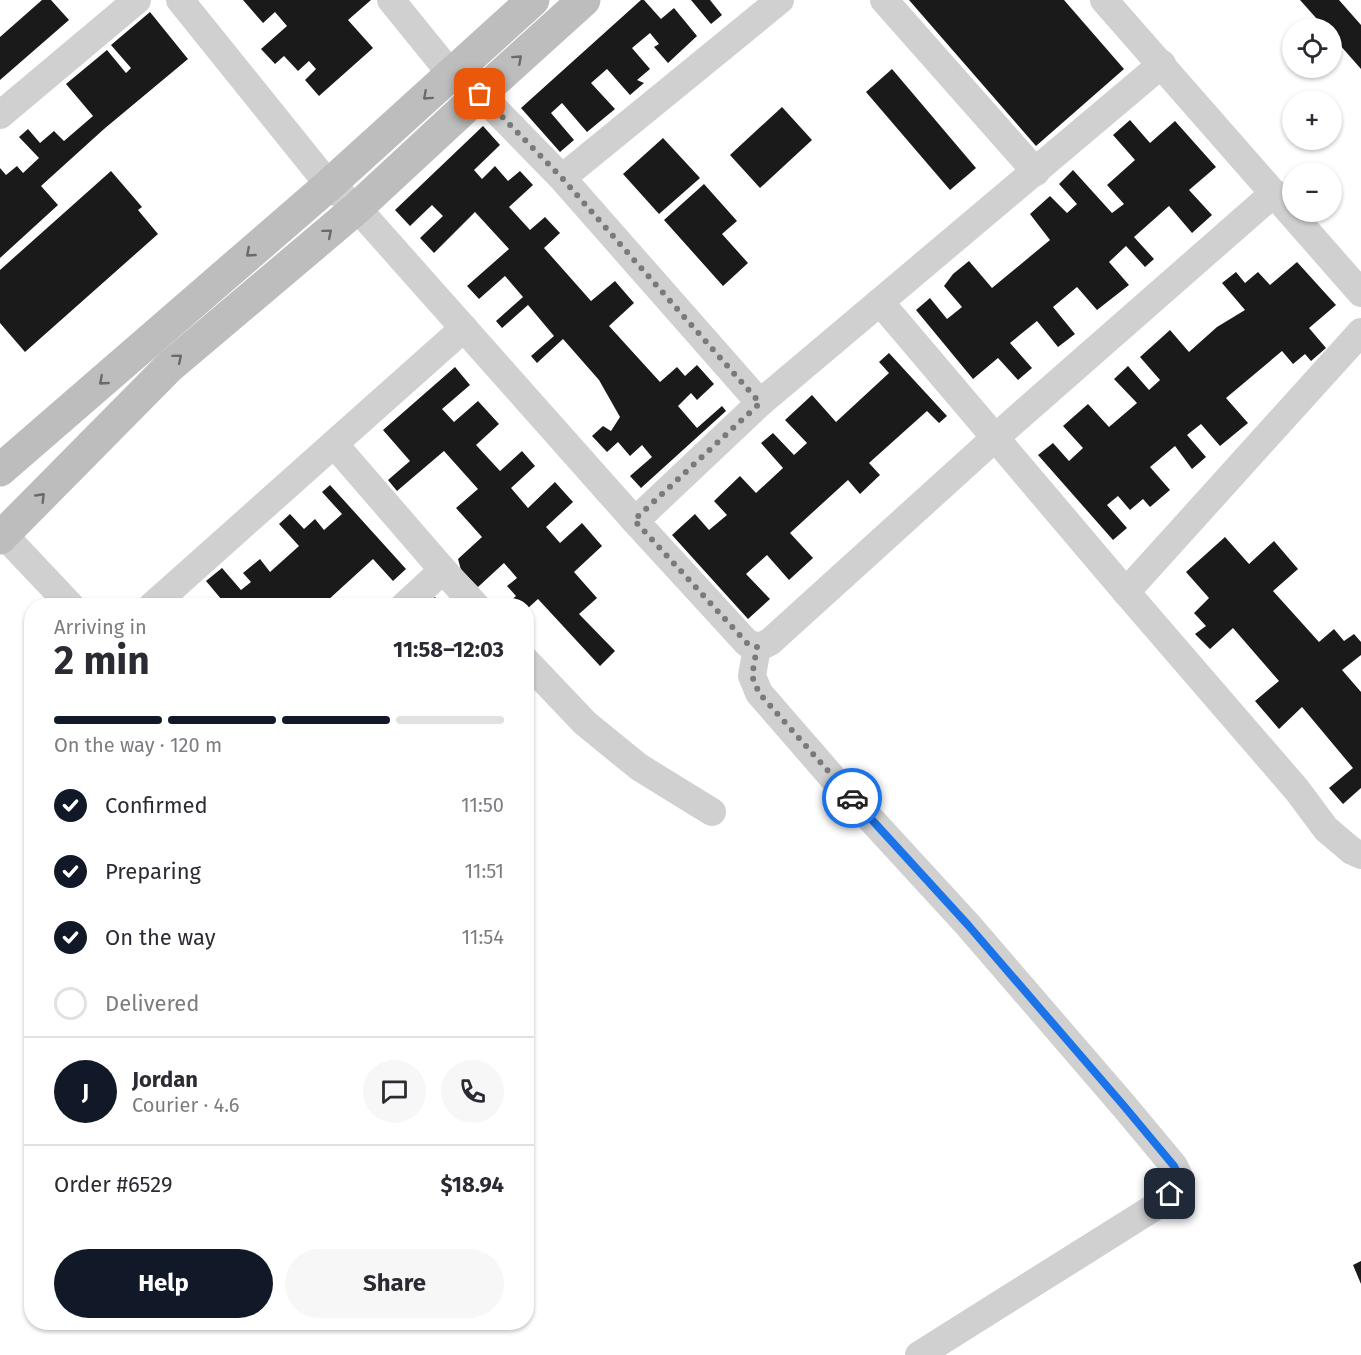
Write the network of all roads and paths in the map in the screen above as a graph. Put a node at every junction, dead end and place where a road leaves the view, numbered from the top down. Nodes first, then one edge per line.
1 (137, 0) edge
2 (180, 0) edge
3 (391, 0) edge
4 (533, 0) edge
5 (584, 0) edge
6 (780, 0) edge
7 (884, 0) edge
8 (1104, 0) edge
9 (1162, 64) junction
10 (451, 74) junction
11 (480, 94) junction
12 (0, 115) edge
13 (1036, 172) junction
14 (562, 178) junction
15 (329, 185) junction
16 (1274, 193) junction
17 (357, 208) junction
18 (1361, 293) edge
19 (880, 302) junction
20 (464, 328) junction
21 (1361, 332) edge
22 (760, 403) junction
23 (996, 437) junction
24 (334, 444) junction
25 (0, 470) edge
26 (634, 520) junction
27 (2, 537) edge
28 (443, 570) junction
29 (1126, 592) junction
30 (63, 598) edge
31 (161, 598) edge
32 (413, 598) edge
33 (469, 598) edge
34 (757, 647) junction
35 (534, 669) edge
36 (712, 812) dead end
37 (1361, 855) edge
38 (919, 1355) edge

1 - 12 street
2 - 15 street
3 - 10 street
4 - 10 street
11 -> 5 street
6 - 14 street
7 - 13 street
8 - 9 street
9 - 13 street
9 - 16 street
10 -> 15 street
11 - 14 street
11 - 17 street
13 - 19 street
14 - 22 street
15 - 17 street
15 -> 25 street
16 - 18 street
16 - 23 street
17 - 20 street
27 -> 17 street
19 - 22 street
19 - 23 street
20 - 24 street
20 - 26 street
21 - 29 street
22 - 26 street
23 - 29 street
23 - 34 street
24 - 28 street
24 - 31 street
26 - 34 street
27 - 30 street
28 - 32 street
28 - 33 street
29 - 37 street
34 - 38 street
35 - 36 street

